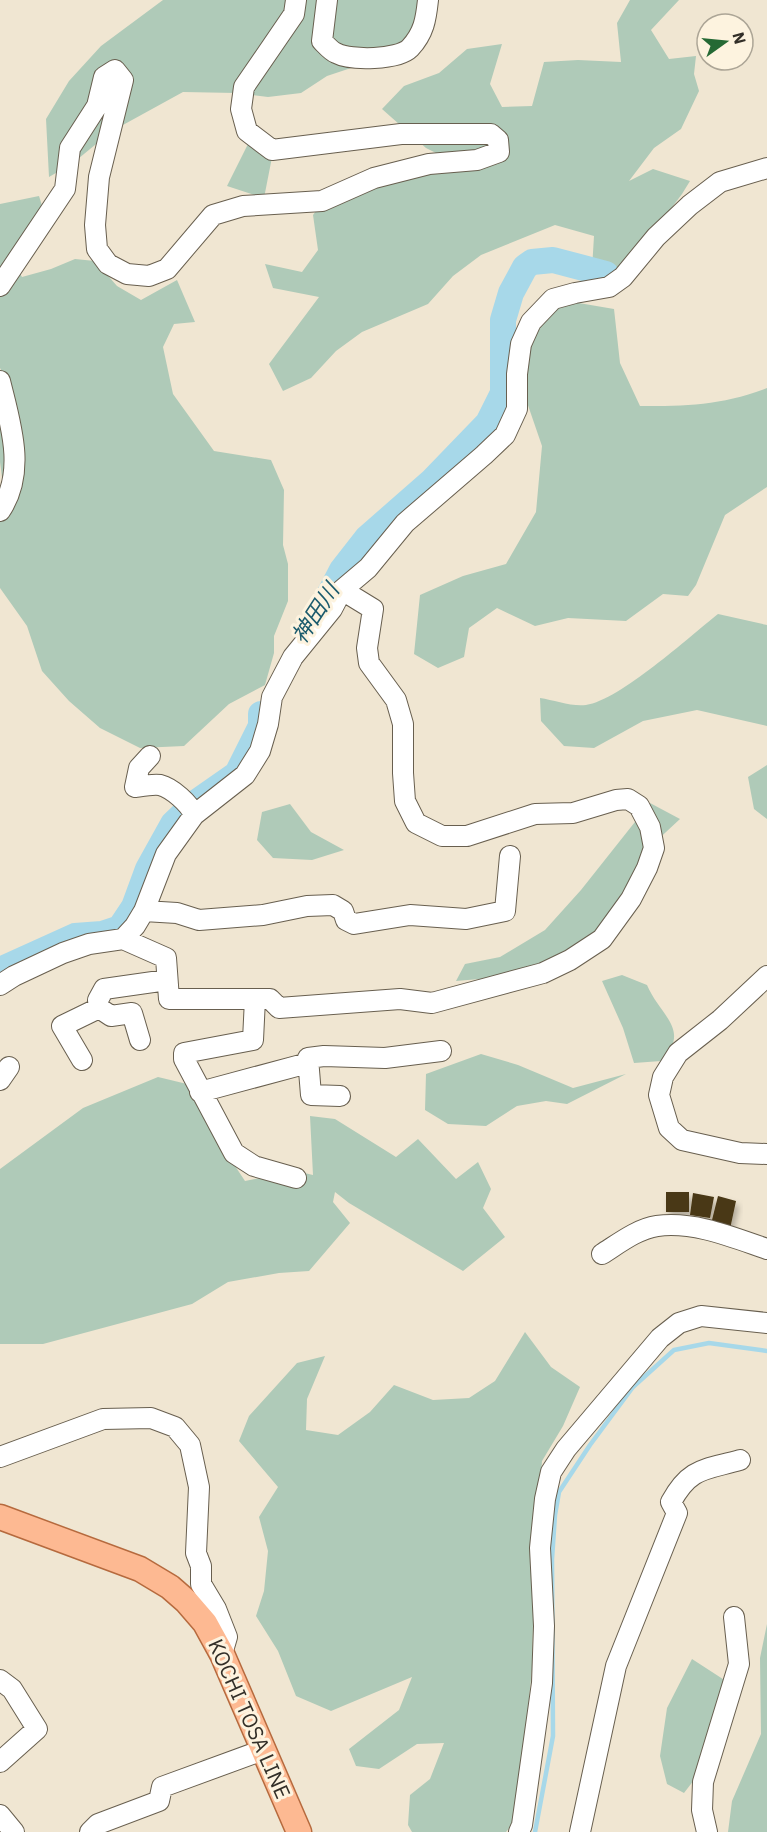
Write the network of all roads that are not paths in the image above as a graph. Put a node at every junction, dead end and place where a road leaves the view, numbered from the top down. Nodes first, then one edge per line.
1 (296, 0) edge
2 (327, 0) edge
3 (428, 0) edge
4 (767, 168) edge
5 (0, 286) edge
6 (0, 381) edge
7 (0, 511) edge
8 (342, 590) junction
9 (150, 756) dead end
10 (194, 815) junction
11 (510, 856) dead end
12 (144, 910) junction
13 (123, 939) junction
14 (767, 976) edge
15 (167, 980) junction
16 (0, 985) edge
17 (255, 999) junction
18 (99, 1008) junction
19 (140, 1040) dead end
20 (441, 1051) dead end
21 (82, 1060) dead end
22 (308, 1063) junction
23 (200, 1092) junction
24 (340, 1096) dead end
25 (767, 1154) edge
26 (296, 1178) dead end
27 (767, 1249) edge
28 (602, 1254) dead end
29 (767, 1323) edge
30 (0, 1457) edge
31 (740, 1460) dead end
32 (0, 1517) edge
33 (734, 1617) dead end
34 (222, 1654) junction
35 (0, 1680) edge
36 (263, 1750) junction
37 (0, 1762) edge
38 (0, 1815) edge
39 (293, 1830) edge
40 (14, 1832) edge
41 (90, 1832) edge
42 (519, 1832) edge
43 (580, 1832) edge
44 (707, 1832) edge

1 - 5 street
2 - 3 street
4 - 8 street
6 - 7 street
8 - 10 street
8 - 17 street
9 - 10 street
10 - 12 street
11 - 12 street
12 - 13 street
13 - 15 street
13 - 16 street
14 - 25 street
15 - 17 street
15 - 18 street
17 - 23 street
18 - 19 street
18 - 21 street
20 - 22 street
22 - 23 street
22 - 24 street
23 - 26 street
27 - 28 street
29 - 42 street
30 - 34 street
31 - 43 street
32 - 34 main road, KOCHI TOSA LINE
33 - 44 street
34 - 36 main road, KOCHI TOSA LINE
35 - 37 street
36 - 39 main road, KOCHI TOSA LINE
36 - 41 street
38 - 40 street

